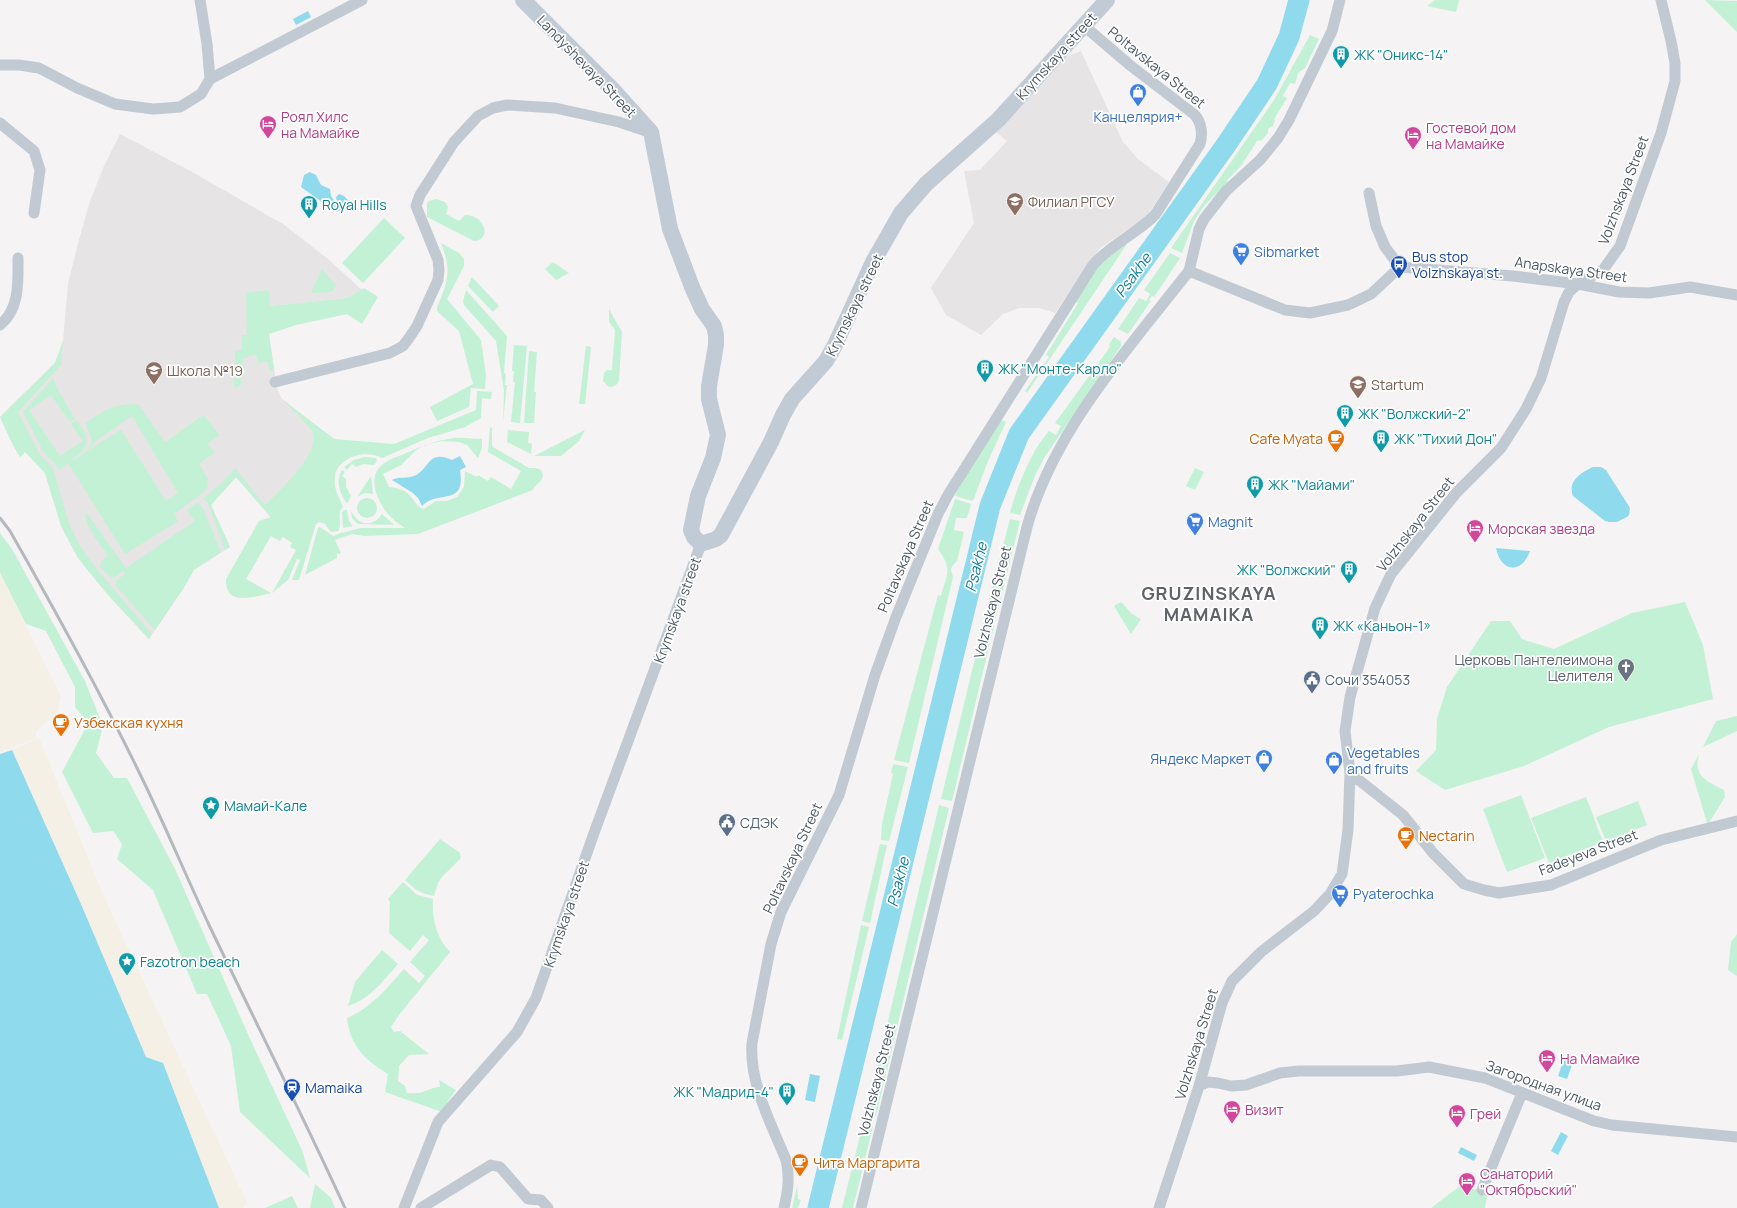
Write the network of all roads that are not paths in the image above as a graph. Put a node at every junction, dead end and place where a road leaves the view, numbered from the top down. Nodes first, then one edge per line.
1 (200, 0) edge
2 (362, 0) edge
3 (523, 0) edge
4 (1107, 0) edge
5 (1340, 0) edge
6 (1661, 0) edge
7 (1084, 25) junction
8 (0, 65) edge
9 (210, 79) junction
10 (0, 122) edge
11 (651, 132) junction
12 (1369, 193) dead end
13 (34, 213) dead end
14 (18, 258) dead end
15 (1400, 267) junction
16 (1188, 271) junction
17 (1578, 284) junction
18 (1737, 295) edge
19 (0, 325) edge
20 (275, 382) dead end
21 (701, 544) junction
22 (1350, 772) junction
23 (1737, 821) edge
24 (1200, 1086) junction
25 (1522, 1093) junction
26 (1737, 1137) edge
27 (1482, 1190) dead end
28 (404, 1208) edge
29 (421, 1208) edge
30 (548, 1208) edge
31 (784, 1208) edge
32 (861, 1208) edge
33 (1159, 1208) edge

1 - 9 street
2 - 9 street
3 - 11 street, Landyshevaya Street
4 - 7 street, Krymskaya street
5 - 16 street
6 - 17 street, Volzhskaya Street
7 - 21 street, Krymskaya street
7 - 31 street, Poltavskaya Street
8 - 9 street
10 - 13 street
11 - 20 street, Landyshevaya Street
11 - 21 street
12 - 15 street
14 - 19 street
15 - 16 street
15 - 17 street, Anapskaya Street
16 - 32 street, Volzhskaya Street
17 - 18 street, Anapskaya Street
17 - 22 street, Volzhskaya Street
21 - 28 street, Krymskaya street
22 - 23 street, Fadeyeva Street
22 - 24 street, Volzhskaya Street
24 - 25 street, Загородная улица
24 - 33 street, Volzhskaya Street
25 - 26 street, Загородная улица
25 - 27 street
29 - 30 street

